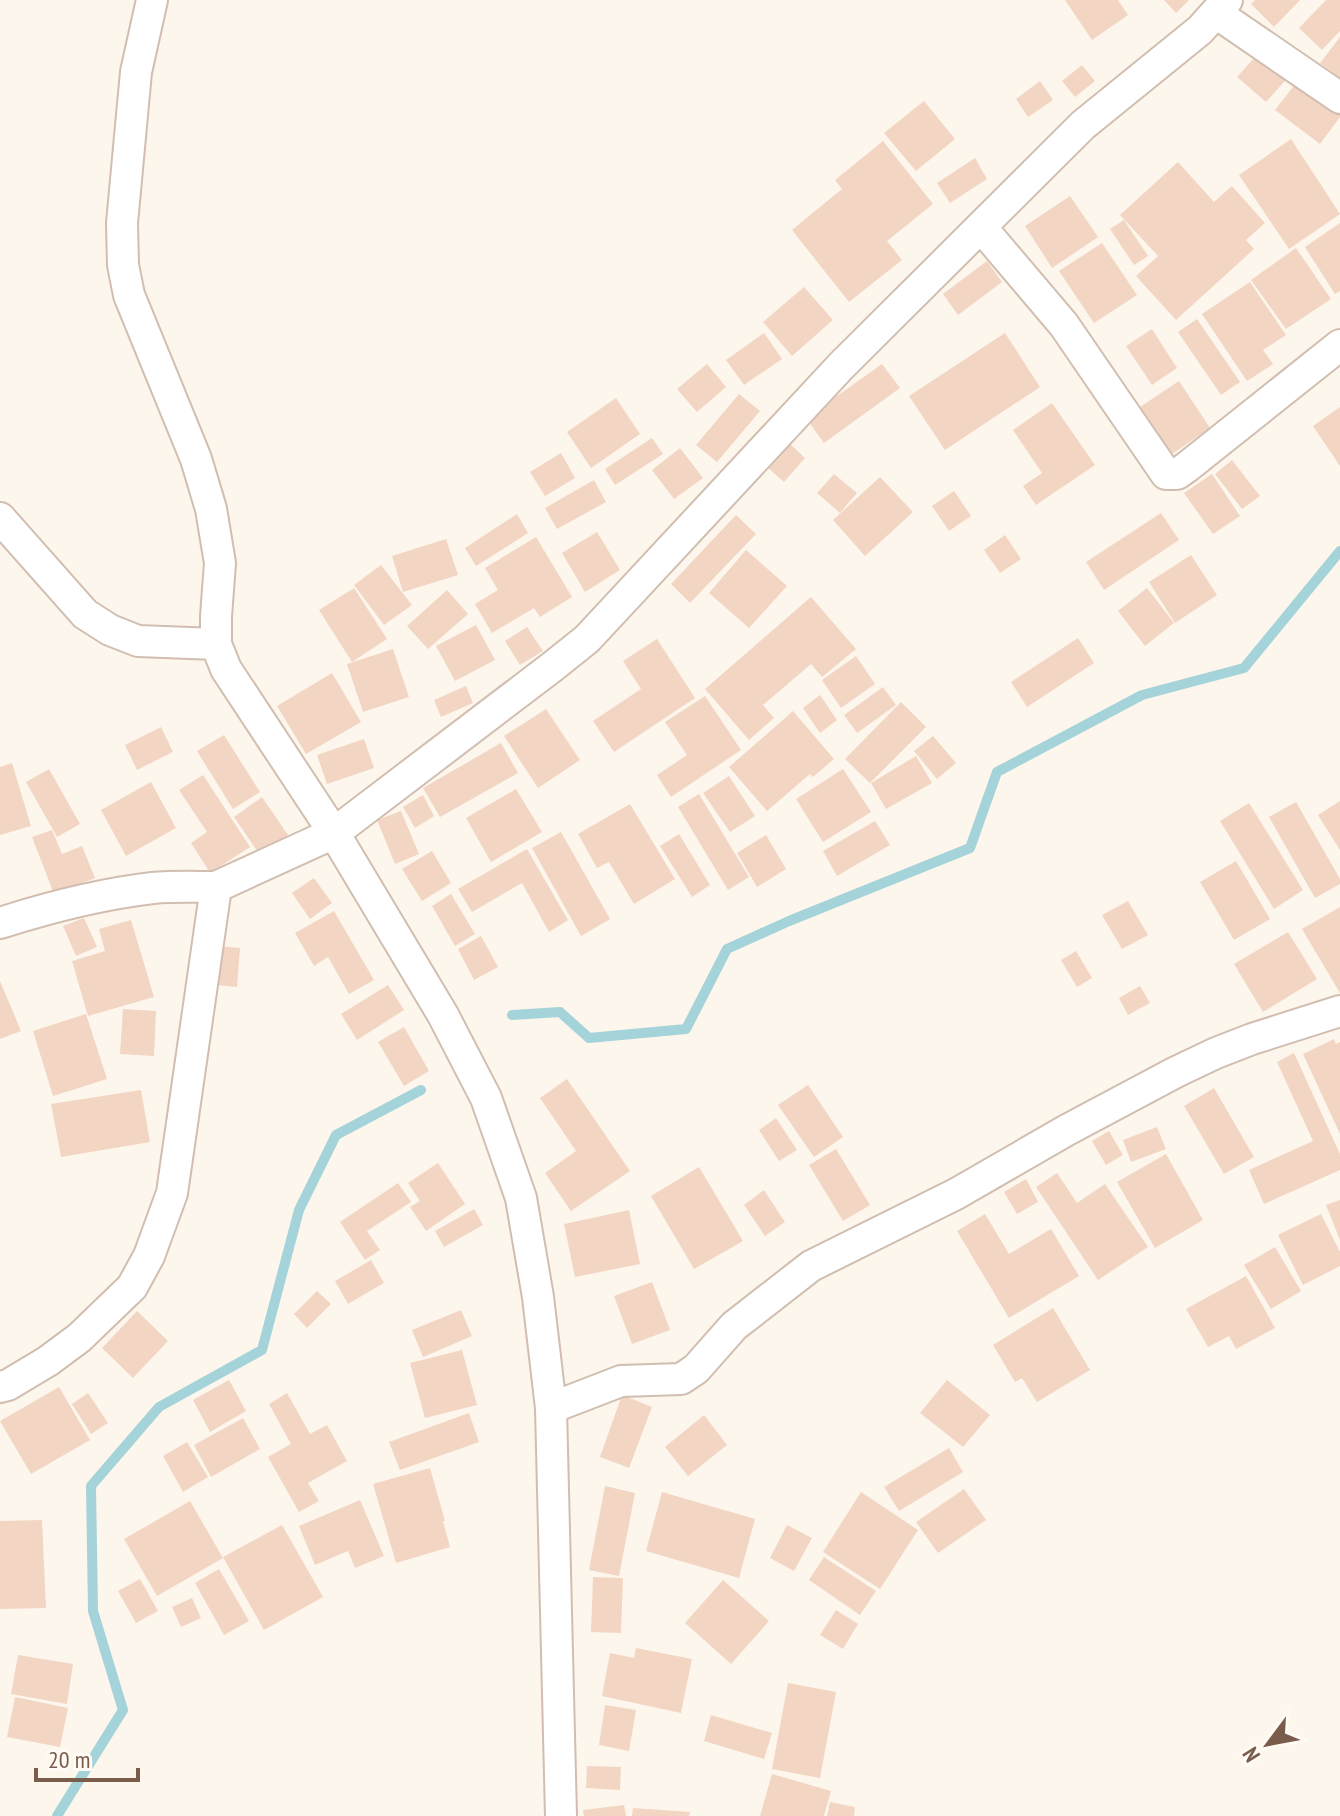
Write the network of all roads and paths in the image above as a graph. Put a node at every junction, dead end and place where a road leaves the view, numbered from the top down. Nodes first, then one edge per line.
1 (152, 0) edge
2 (1222, 6) edge
3 (1340, 98) edge
4 (981, 227) junction
5 (1340, 345) edge
6 (0, 518) edge
7 (216, 644) junction
8 (334, 833) junction
9 (216, 887) junction
10 (0, 923) edge
11 (1340, 1011) edge
12 (0, 1387) edge
13 (551, 1408) junction
14 (561, 1816) edge

1 - 7 street
2 - 3 street
2 - 4 street
4 - 5 street
4 - 8 street
6 - 7 street
7 - 8 street
8 - 9 street
8 - 13 street
9 - 10 street
9 - 12 street
11 - 13 street
13 - 14 street

